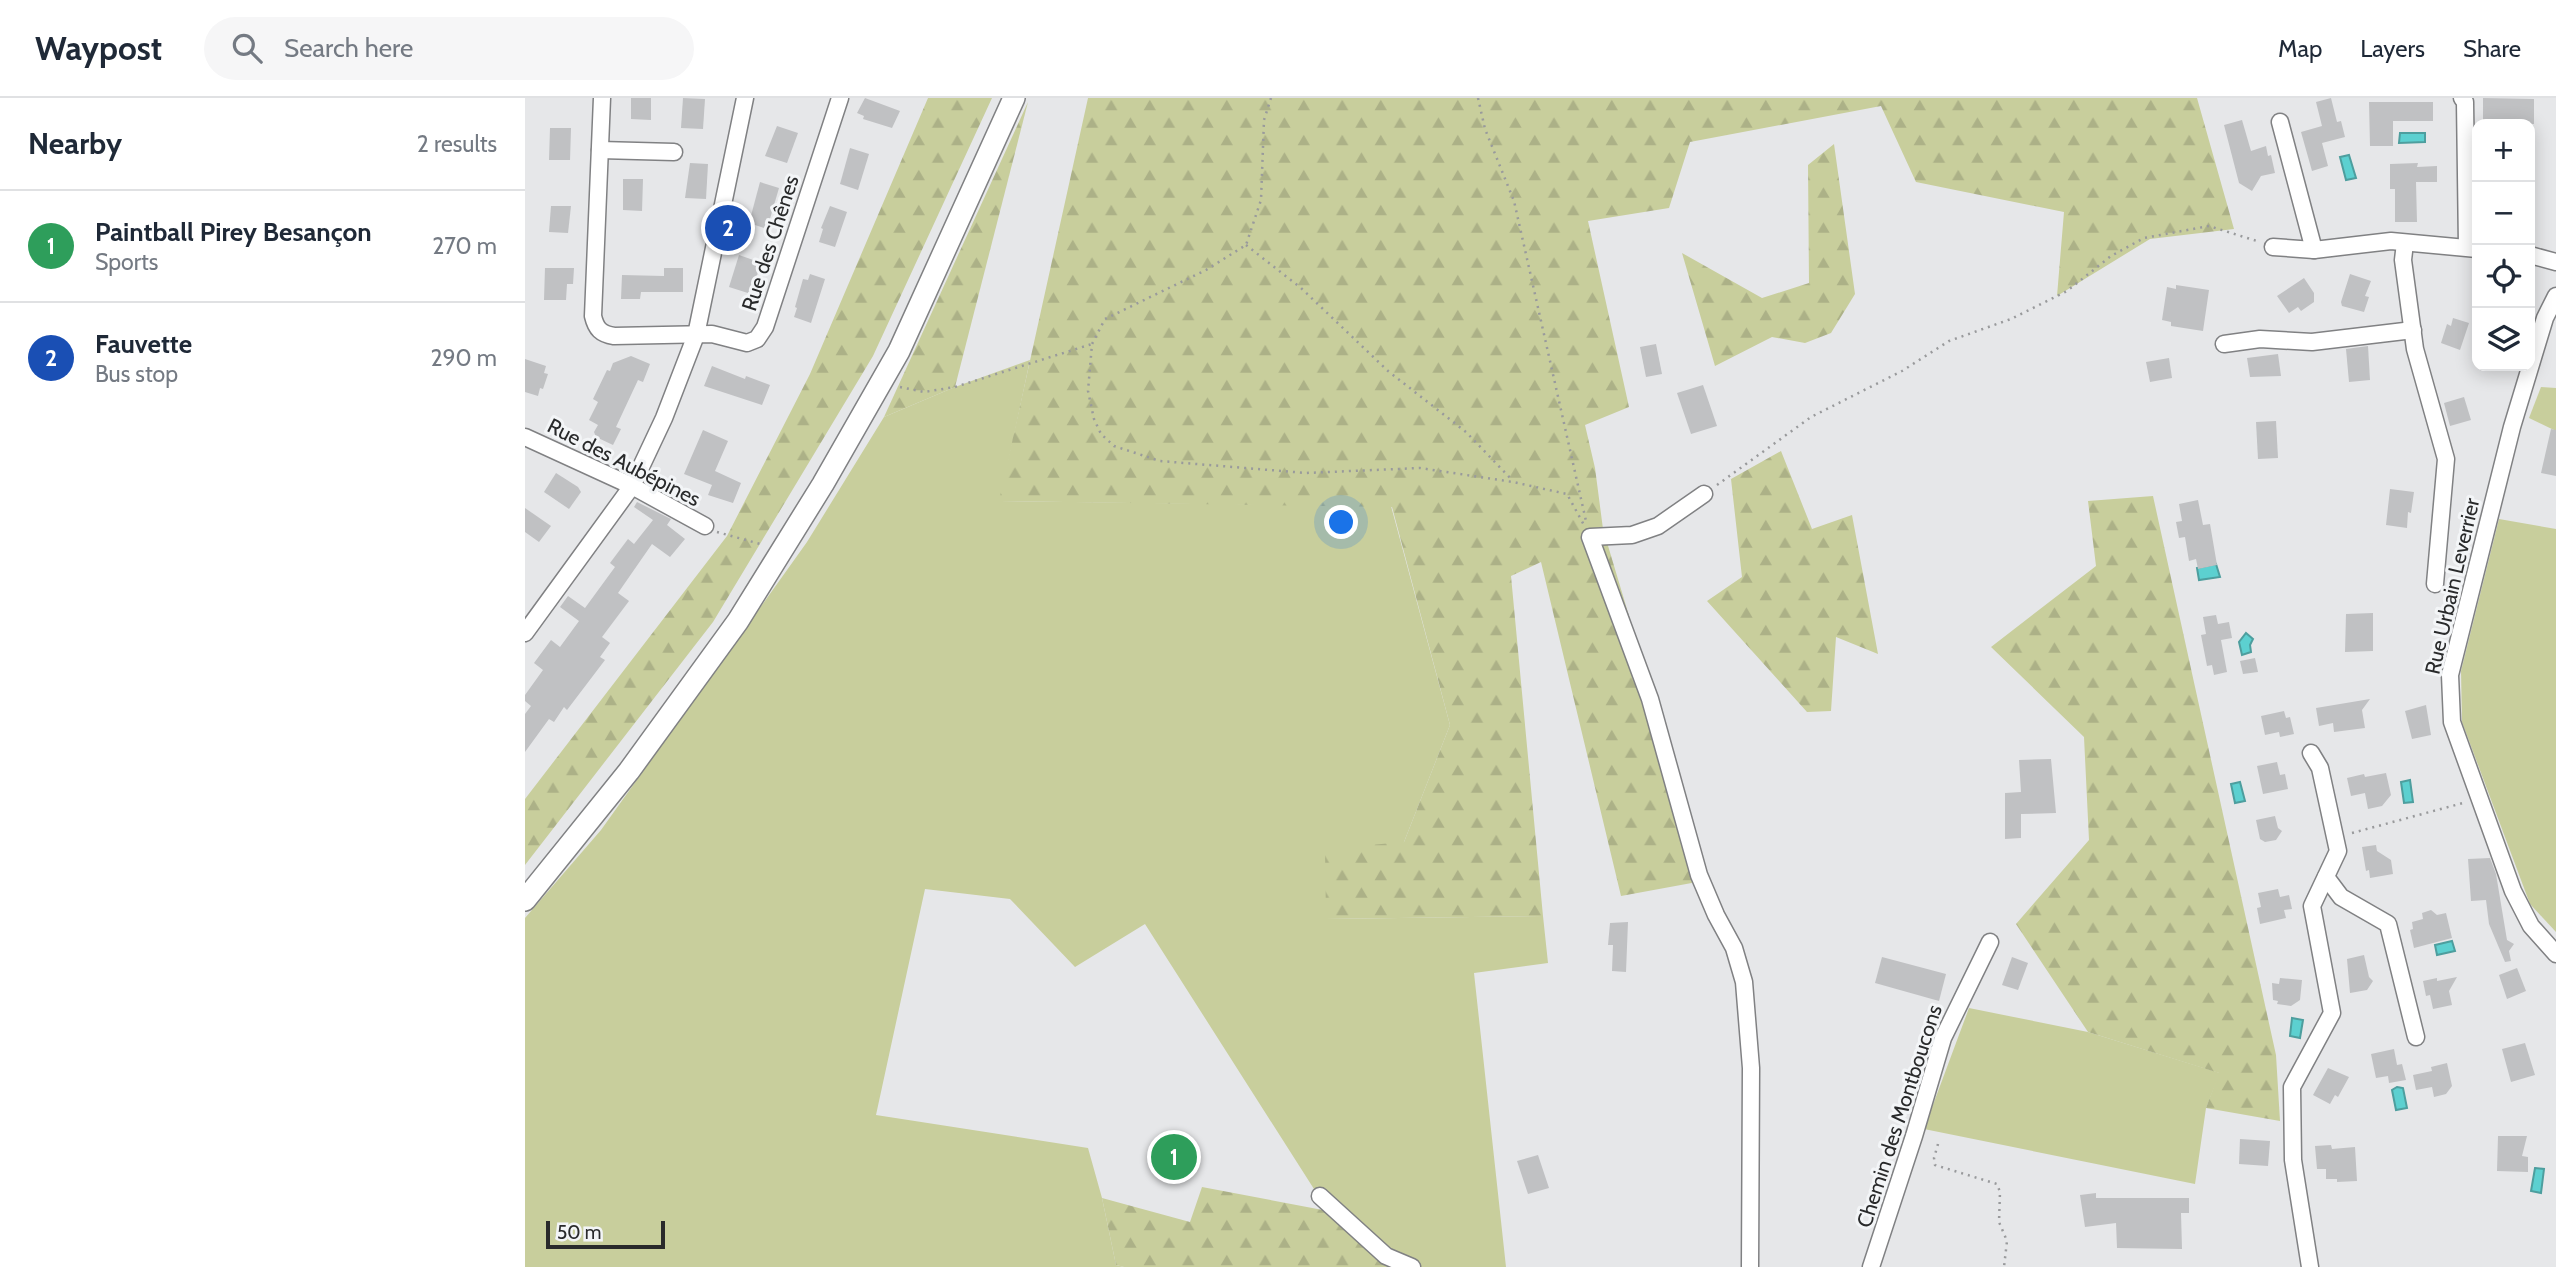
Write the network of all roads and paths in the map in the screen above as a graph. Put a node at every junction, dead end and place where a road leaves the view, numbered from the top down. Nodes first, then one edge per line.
1 (602, 98) edge
2 (745, 98) edge
3 (840, 98) edge
4 (1014, 98) edge
5 (1271, 98) edge
6 (1478, 98) edge
7 (2462, 98) edge
8 (2280, 122) dead end
9 (600, 150) junction
10 (674, 152) dead end
11 (2405, 243) junction
12 (1245, 245) junction
13 (2273, 247) joint
14 (2472, 248) edge
15 (2314, 250) junction
16 (2535, 256) edge
17 (2556, 262) edge
18 (2556, 296) edge
19 (2413, 330) junction
20 (696, 335) junction
21 (1092, 344) junction
22 (2224, 344) dead end
23 (881, 382) junction
24 (525, 436) edge
25 (1513, 482) junction
26 (632, 486) junction
27 (1704, 494) joint
28 (705, 526) joint
29 (1590, 537) junction
30 (783, 550) junction
31 (2435, 584) dead end
32 (525, 634) edge
33 (2311, 752) dead end
34 (2480, 798) junction
35 (2335, 838) junction
36 (2326, 877) junction
37 (525, 900) edge
38 (1990, 942) dead end
39 (2556, 954) edge
40 (2416, 1037) dead end
41 (1938, 1144) dead end
42 (1320, 1196) dead end
43 (1412, 1267) edge
44 (1751, 1267) edge
45 (1871, 1267) edge
46 (2004, 1267) edge
47 (2310, 1267) edge

1 - 9 street
2 - 20 street
3 - 20 street, Rue des Chênes
4 - 23 main road
5 - 12 path
6 - 29 path
7 - 14 street
8 - 15 street
9 - 10 street
9 - 20 street
11 - 14 street
11 - 15 street
11 - 19 street
12 - 21 path
12 - 25 path
13 - 15 street
13 - 27 path
16 - 17 street
18 - 34 street, Rue Urbain Leverrier
19 - 22 street
19 - 31 street
20 - 26 street
21 - 23 path
21 - 25 path
23 - 30 main road
24 - 26 street, Rue des Aubépines
25 - 29 path
26 - 28 street, Rue des Aubépines
26 - 32 street
27 - 29 street
28 - 30 path
29 - 44 street
30 - 37 main road
33 - 35 street
34 - 35 path
34 - 39 street, Rue Urbain Leverrier
35 - 36 street
36 - 40 street
36 - 47 street
38 - 45 street, Chemin des Montboucons
41 - 46 path
42 - 43 street

